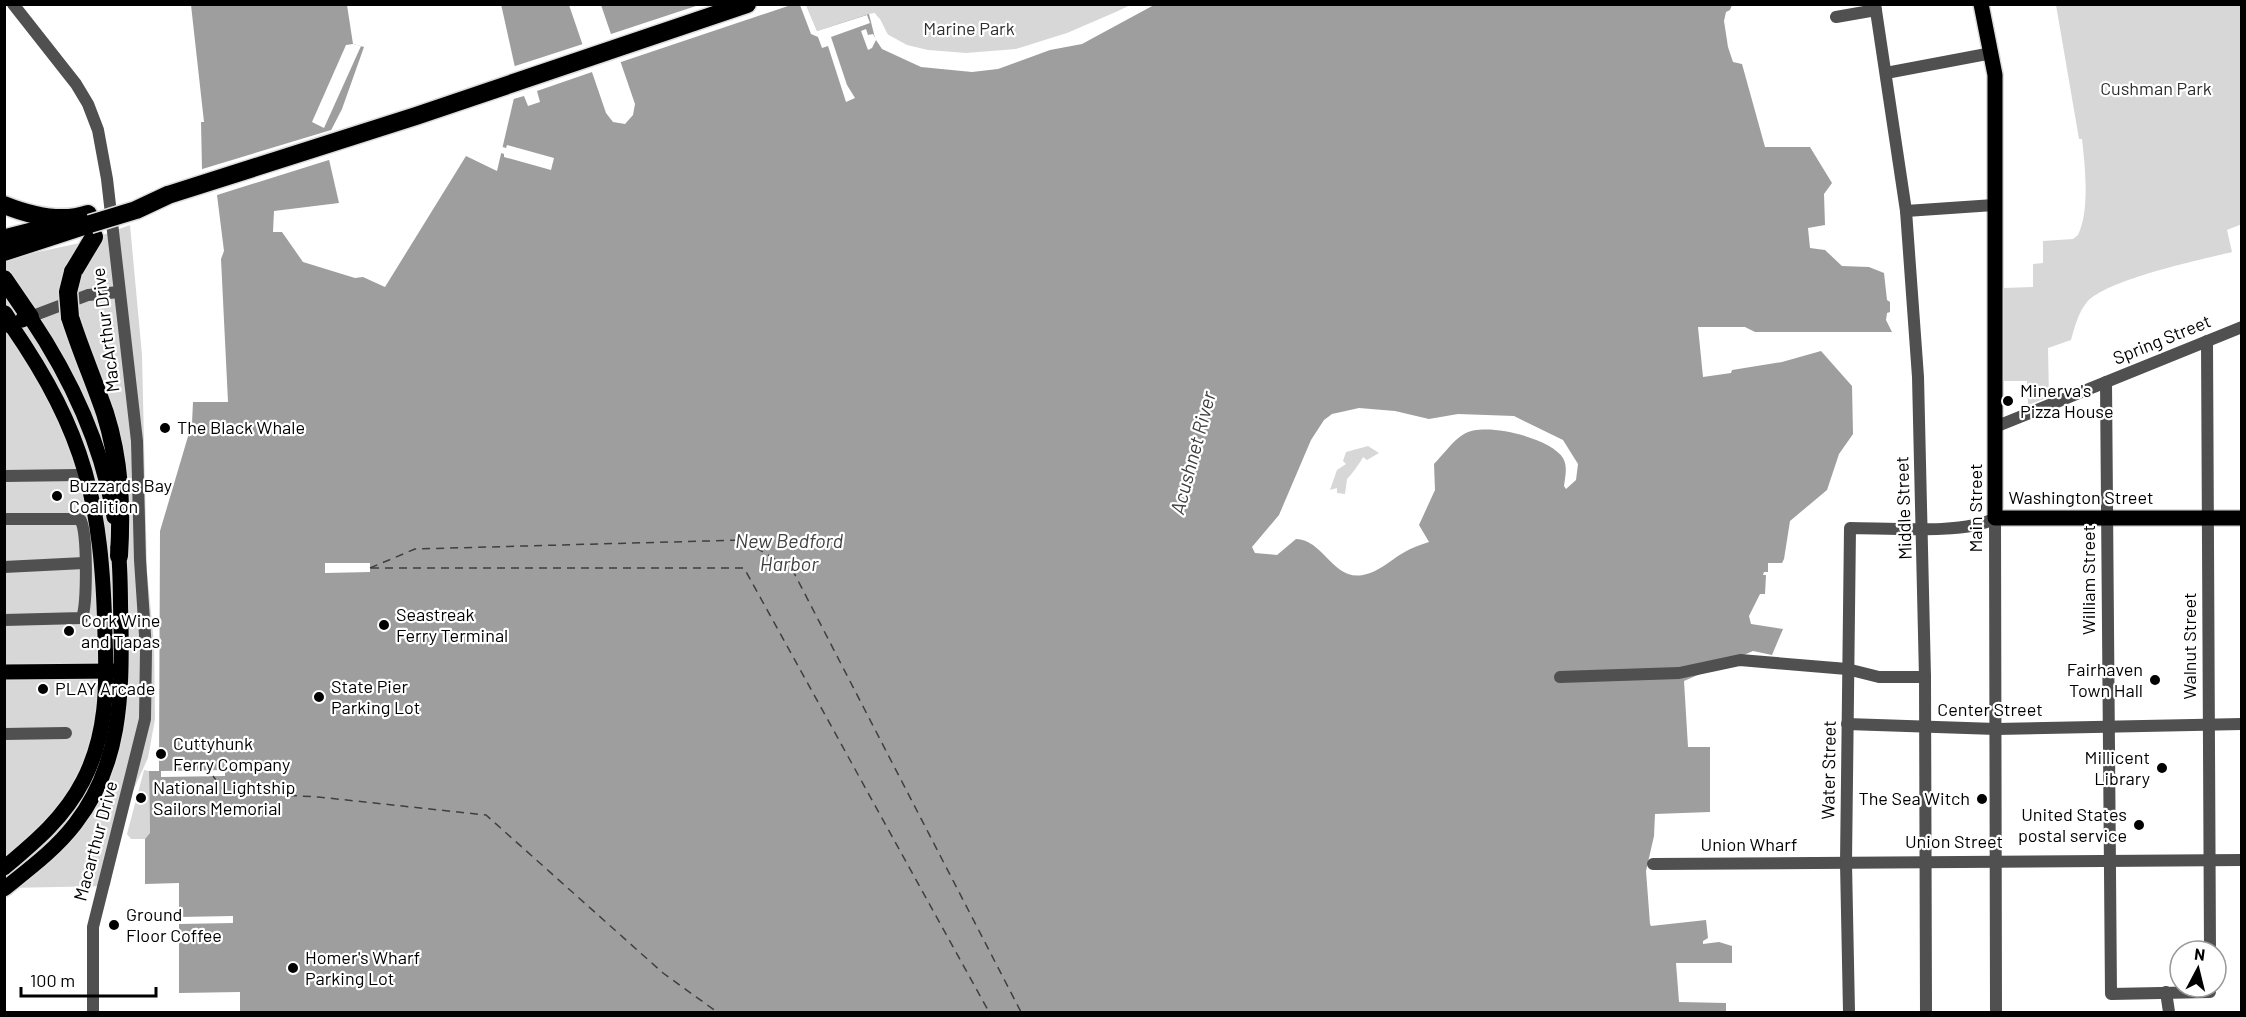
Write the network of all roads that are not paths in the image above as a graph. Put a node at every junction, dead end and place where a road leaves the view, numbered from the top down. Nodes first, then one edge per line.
1 (13, 4) edge
2 (747, 4) edge
3 (1981, 4) edge
4 (1875, 7) edge
5 (1836, 17) dead end
6 (1992, 53) junction
7 (1886, 73) junction
8 (168, 195) junction
9 (4, 205) edge
10 (1994, 205) junction
11 (1906, 211) junction
12 (88, 223) junction
13 (6, 247) edge
14 (4, 279) edge
15 (119, 292) junction
16 (30, 317) junction
17 (7, 321) edge
18 (2241, 327) edge
19 (2207, 341) junction
20 (2106, 382) junction
21 (1995, 427) junction
22 (78, 475) dead end
23 (4, 476) edge
24 (2208, 517) junction
25 (1995, 518) junction
26 (2107, 518) junction
27 (2241, 518) edge
28 (4, 519) edge
29 (1850, 528) joint
30 (1923, 529) junction
31 (119, 556) junction
32 (84, 563) junction
33 (4, 567) edge
34 (4, 620) edge
35 (1847, 669) junction
36 (114, 671) junction
37 (4, 672) edge
38 (1560, 677) dead end
39 (1925, 677) junction
40 (147, 679) joint
41 (1847, 724) junction
42 (2209, 724) junction
43 (2241, 724) edge
44 (2109, 726) junction
45 (1926, 728) junction
46 (1996, 729) junction
47 (66, 733) dead end
48 (4, 734) edge
49 (2211, 860) junction
50 (2241, 860) edge
51 (2110, 861) junction
52 (1925, 862) junction
53 (1995, 862) junction
54 (1846, 863) junction
55 (1653, 864) dead end
56 (4, 868) edge
57 (4, 889) edge
58 (2210, 939) edge
59 (2166, 993) joint
60 (93, 1012) edge
61 (1849, 1012) edge
62 (1926, 1012) edge
63 (1996, 1012) edge
64 (2169, 1012) edge

1 - 15 street, MacArthur Drive
2 - 8 highway
3 - 6 main road, Main Street
4 - 5 street
4 - 7 street, Middle Street
6 - 7 street
6 - 10 main road, Main Street
7 - 11 street, Middle Street
8 - 12 highway, bridge
8 - 12 highway, bridge
9 - 12 highway
10 - 11 street
10 - 21 main road, Main Street
11 - 30 street, Middle Street
12 - 13 highway
12 - 31 highway, bridge
14 - 16 highway
15 - 16 street
15 - 40 street, MacArthur Drive
16 - 17 main road
16 - 31 main road
17 - 36 main road
18 - 19 street, Spring Street
19 - 20 street, Spring Street
19 - 24 street, Walnut Street
20 - 21 street, Spring Street
20 - 26 street, William Street
21 - 25 main road, Main Street
22 - 23 street
24 - 26 main road, Washington Street
24 - 27 main road, Washington Street
24 - 42 street, Walnut Street
25 - 26 main road, Washington Street
25 - 30 street, Washington Street
25 - 46 street, Main Street
26 - 44 street, William Street
28 - 32 street
29 - 30 street, Washington Street
29 - 35 street, Water Street
30 - 39 street, Middle Street
31 - 36 main road
32 - 33 street
32 - 34 street
35 - 38 street
35 - 39 street
35 - 41 street, Water Street
36 - 37 main road
36 - 56 main road
36 - 57 main road
39 - 45 street, Middle Street
40 - 60 street, Macarthur Drive
41 - 45 street, Center Street
41 - 54 street, Water Street
42 - 43 street, Center Street
42 - 44 street, Center Street
42 - 49 street, Walnut Street
44 - 46 street, Center Street
44 - 51 street, William Street
45 - 46 street, Center Street
45 - 52 street, Middle Street
46 - 53 street, Main Street
47 - 48 street
49 - 50 street, Union Street
49 - 51 street, Union Street
49 - 58 street, Walnut Street
51 - 53 street, Union Street
51 - 59 street, William Street
52 - 53 street, Union Street
52 - 54 street, Union Street
52 - 62 street, Middle Street
53 - 63 street, Main Street
54 - 55 street, Union Wharf
54 - 61 street, Water Street
59 - 64 street

